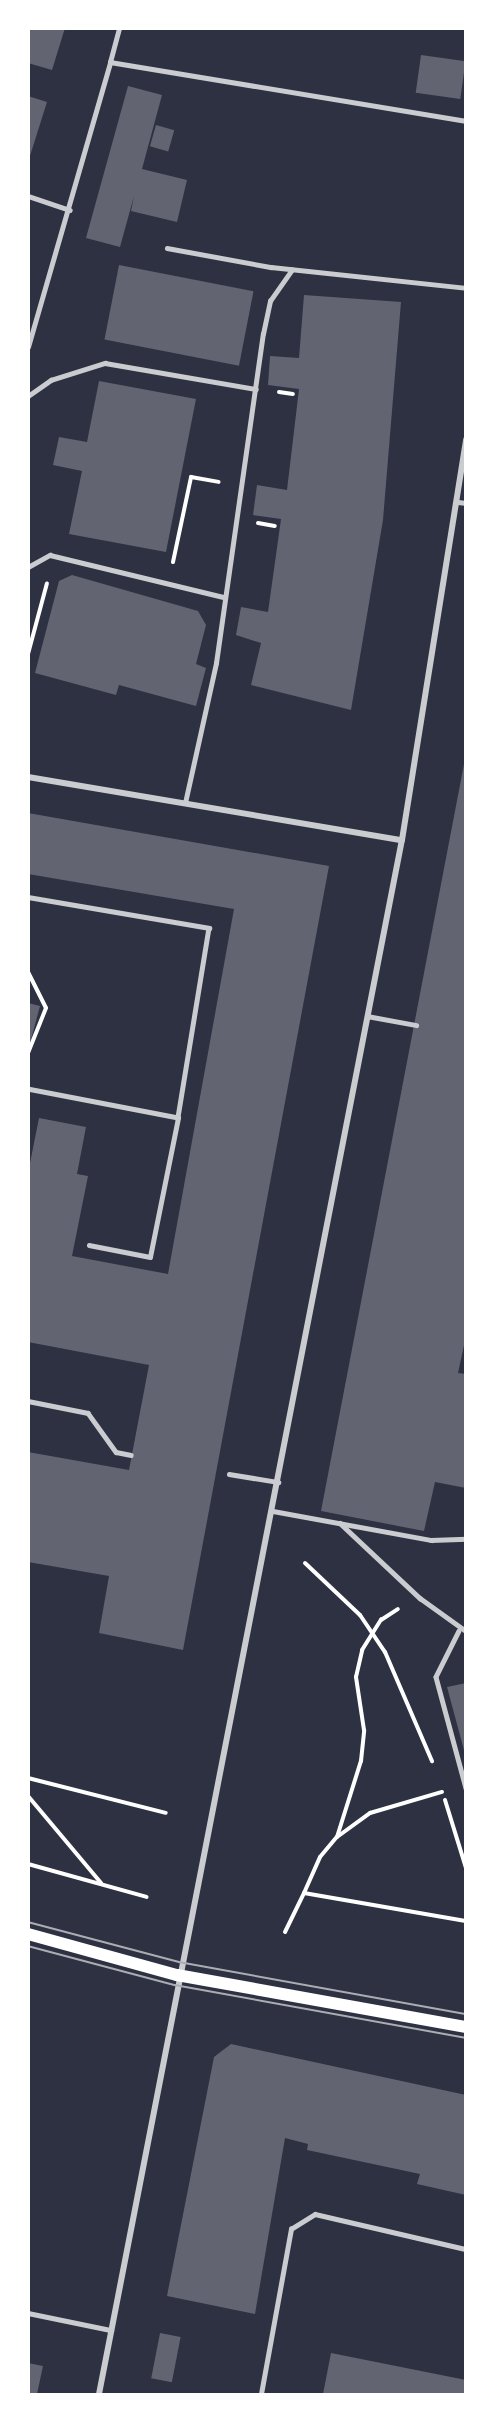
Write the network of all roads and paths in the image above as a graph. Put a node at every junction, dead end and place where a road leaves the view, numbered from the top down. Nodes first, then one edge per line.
1 (119, 28) edge
2 (110, 62) junction
3 (465, 121) edge
4 (28, 196) edge
5 (70, 210) junction
6 (166, 248) dead end
7 (292, 270) junction
8 (465, 288) edge
9 (28, 347) edge
10 (256, 389) junction
11 (28, 396) edge
12 (465, 439) edge
13 (241, 486) junction
14 (458, 502) junction
15 (465, 503) edge
16 (50, 555) junction
17 (28, 567) edge
18 (169, 584) junction
19 (223, 597) junction
20 (28, 654) edge
21 (28, 777) edge
22 (184, 803) junction
23 (402, 840) junction
24 (28, 897) edge
25 (28, 972) edge
26 (367, 1016) junction
27 (417, 1024) dead end
28 (28, 1053) edge
29 (28, 1089) edge
30 (178, 1118) junction
31 (89, 1245) dead end
32 (28, 1401) edge
33 (131, 1455) dead end
34 (229, 1474) dead end
35 (278, 1482) junction
36 (273, 1511) junction
37 (340, 1523) junction
38 (465, 1539) edge
39 (305, 1563) dead end
40 (420, 1598) junction
41 (465, 1630) edge
42 (459, 1631) junction
43 (373, 1634) junction
44 (436, 1772) dead end
45 (28, 1778) edge
46 (439, 1782) dead end
47 (464, 1788) edge
48 (443, 1792) junction
49 (28, 1796) edge
50 (165, 1813) dead end
51 (337, 1837) junction
52 (28, 1864) edge
53 (465, 1868) edge
54 (103, 1884) junction
55 (304, 1893) junction
56 (147, 1897) dead end
57 (465, 1921) edge
58 (285, 1932) dead end
59 (28, 1934) edge
60 (177, 1975) junction
61 (465, 2027) edge
62 (465, 2249) edge
63 (28, 2313) edge
64 (111, 2330) junction
65 (99, 2394) edge
66 (261, 2394) edge

1 - 2 lane
2 - 3 lane
2 - 5 lane
4 - 5 lane
5 - 9 lane
6 - 7 lane
7 - 8 lane
7 - 10 lane
10 - 11 lane
10 - 13 lane
12 - 14 street
13 - 18 path
13 - 19 lane
14 - 15 lane
14 - 23 street
16 - 17 lane
16 - 18 lane
16 - 20 path
18 - 19 lane
19 - 22 lane
21 - 22 street
22 - 23 street
23 - 26 street
24 - 30 lane
25 - 28 path
26 - 27 lane
26 - 35 street
29 - 30 lane
30 - 31 lane
32 - 33 lane
34 - 35 lane
35 - 36 street
36 - 37 lane
36 - 60 street
37 - 38 lane
37 - 40 lane
39 - 43 path
40 - 42 lane
40 - 43 path
41 - 42 lane
42 - 47 lane
43 - 44 path
43 - 51 path
45 - 50 path
46 - 48 path
47 - 48 path
48 - 51 path
48 - 53 path
49 - 54 path
51 - 55 path
52 - 54 path
54 - 56 path
55 - 57 path
55 - 58 path
59 - 60 main road
60 - 61 main road
60 - 64 street
62 - 66 lane
63 - 64 lane
64 - 65 street

